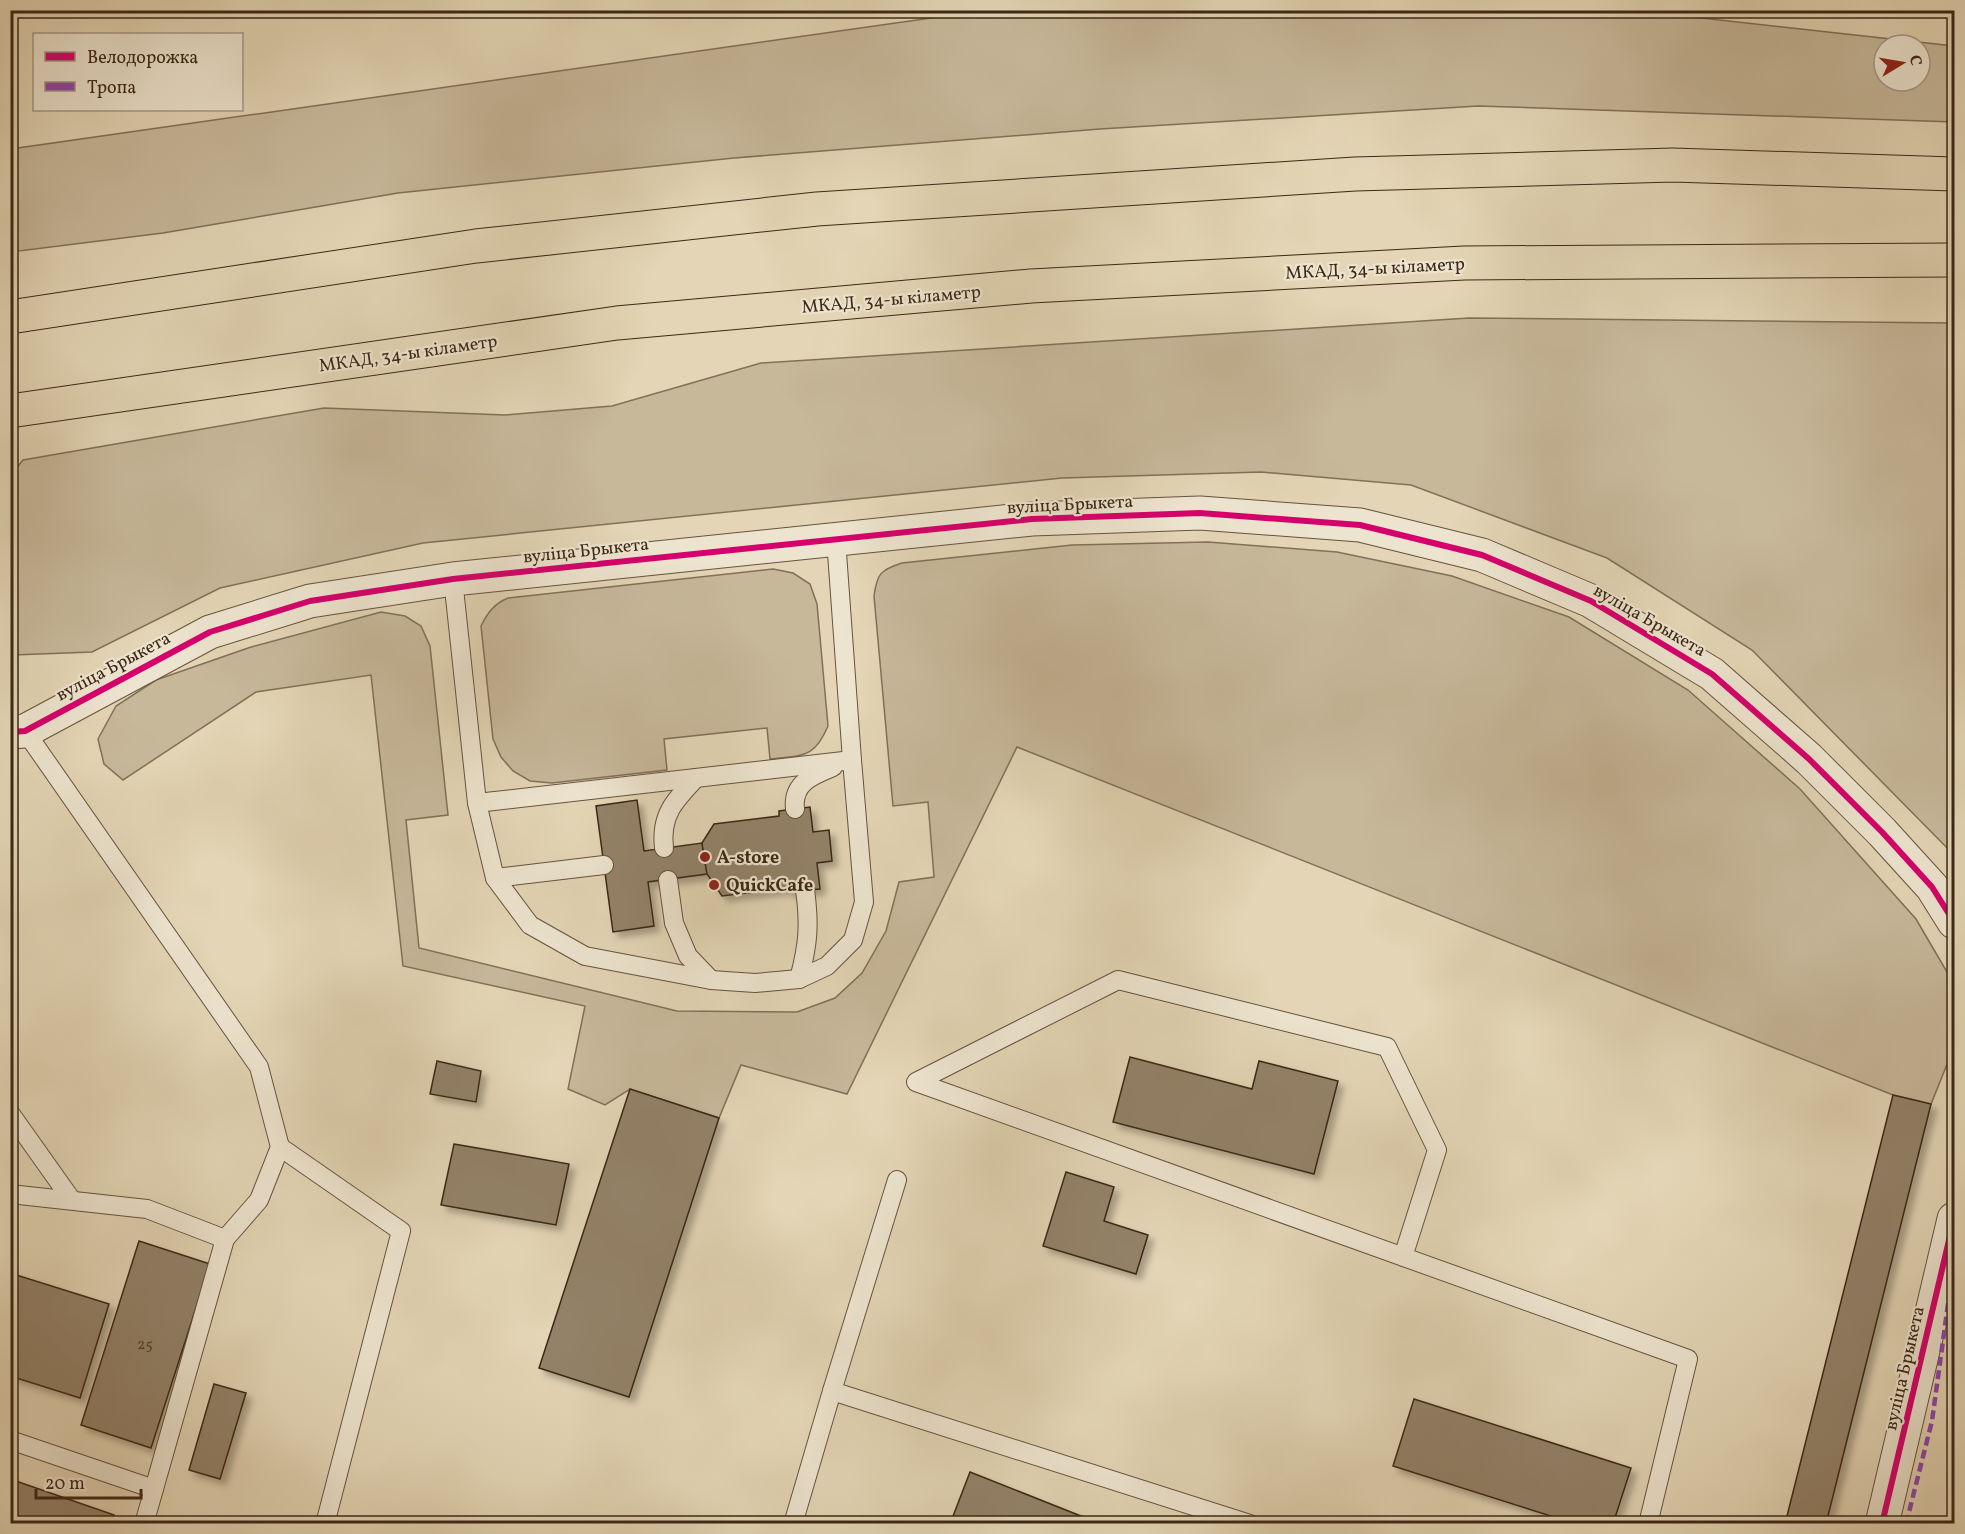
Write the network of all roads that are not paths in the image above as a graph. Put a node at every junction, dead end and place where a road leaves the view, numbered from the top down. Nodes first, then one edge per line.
1 (1954, 174) edge
2 (1954, 260) edge
3 (10, 317) edge
4 (26, 409) edge
5 (10, 433) edge
6 (836, 539) junction
7 (453, 579) junction
8 (15, 724) edge
9 (852, 760) junction
10 (696, 778) junction
11 (477, 803) junction
12 (795, 809) dead end
13 (664, 848) dead end
14 (604, 865) dead end
15 (495, 878) junction
16 (668, 880) dead end
17 (805, 890) dead end
18 (1954, 922) edge
19 (800, 979) junction
20 (711, 980) junction
21 (10, 1113) edge
22 (280, 1148) junction
23 (897, 1180) dead end
24 (10, 1194) edge
25 (71, 1199) junction
26 (1953, 1232) edge
27 (225, 1239) junction
28 (1403, 1257) junction
29 (832, 1391) junction
30 (10, 1440) edge
31 (154, 1489) junction
32 (1223, 1519) edge
33 (144, 1524) edge
34 (325, 1524) edge
35 (793, 1524) edge
36 (1250, 1524) edge
37 (1648, 1524) edge
38 (1882, 1524) edge

1 - 3 highway
2 - 4 highway, МКАД, 34-ы кіламетр
4 - 5 highway
6 - 7 street, вуліца Брыкета
6 - 9 lane
6 - 18 street, вуліца Брыкета
7 - 8 street, вуліца Брыкета
7 - 11 lane
8 - 22 lane
9 - 10 lane
9 - 12 lane
9 - 19 lane
10 - 11 lane
10 - 13 lane
11 - 15 lane
14 - 15 lane
15 - 20 lane
16 - 20 lane
17 - 19 lane
19 - 20 lane
21 - 25 lane
22 - 27 lane
22 - 34 lane
23 - 29 lane
24 - 25 lane
25 - 27 lane
26 - 38 street, вуліца Брыкета
27 - 31 lane
28 - 28 lane
28 - 37 lane
29 - 32 lane
29 - 35 lane
30 - 31 lane
31 - 33 lane
32 - 36 lane

